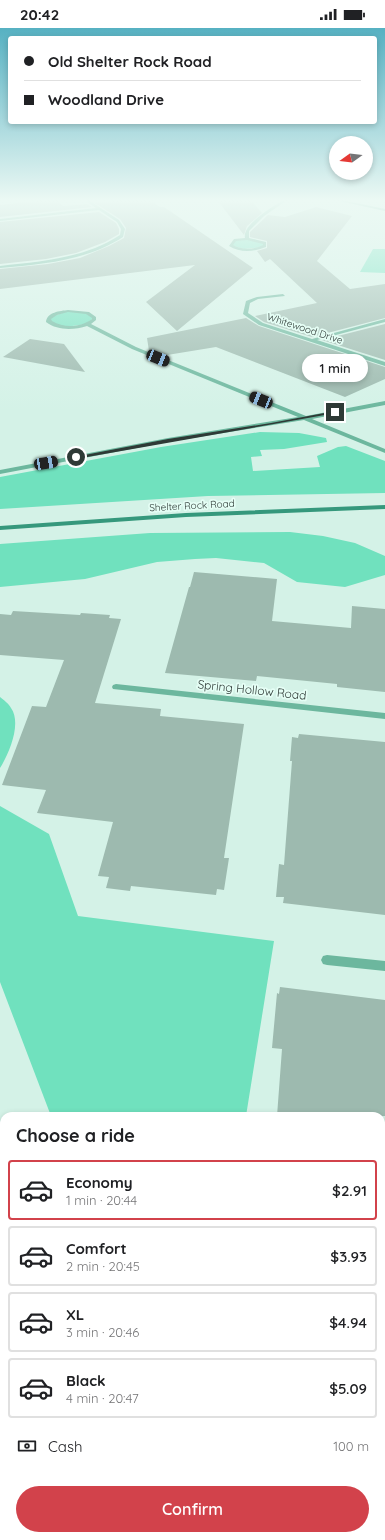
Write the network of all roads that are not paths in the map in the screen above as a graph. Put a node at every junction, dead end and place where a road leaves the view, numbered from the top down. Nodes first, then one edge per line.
1 (283, 295) dead end
2 (385, 320) edge
3 (87, 324) junction
4 (313, 340) junction
5 (385, 364) edge
6 (385, 403) edge
7 (305, 418) junction
8 (385, 451) edge
9 (0, 472) edge
10 (385, 507) edge
11 (0, 528) edge
12 (116, 687) dead end
13 (385, 716) edge
14 (328, 960) dead end
15 (385, 966) edge

1 - 4 street, Whitewood Drive
2 - 4 street
3 - 3 street
3 - 7 street
4 - 5 street, Whitewood Drive
6 - 7 street
7 - 8 street
7 - 9 street
10 - 11 main road, Shelter Rock Road
12 - 13 street, Spring Hollow Road
14 - 15 street

